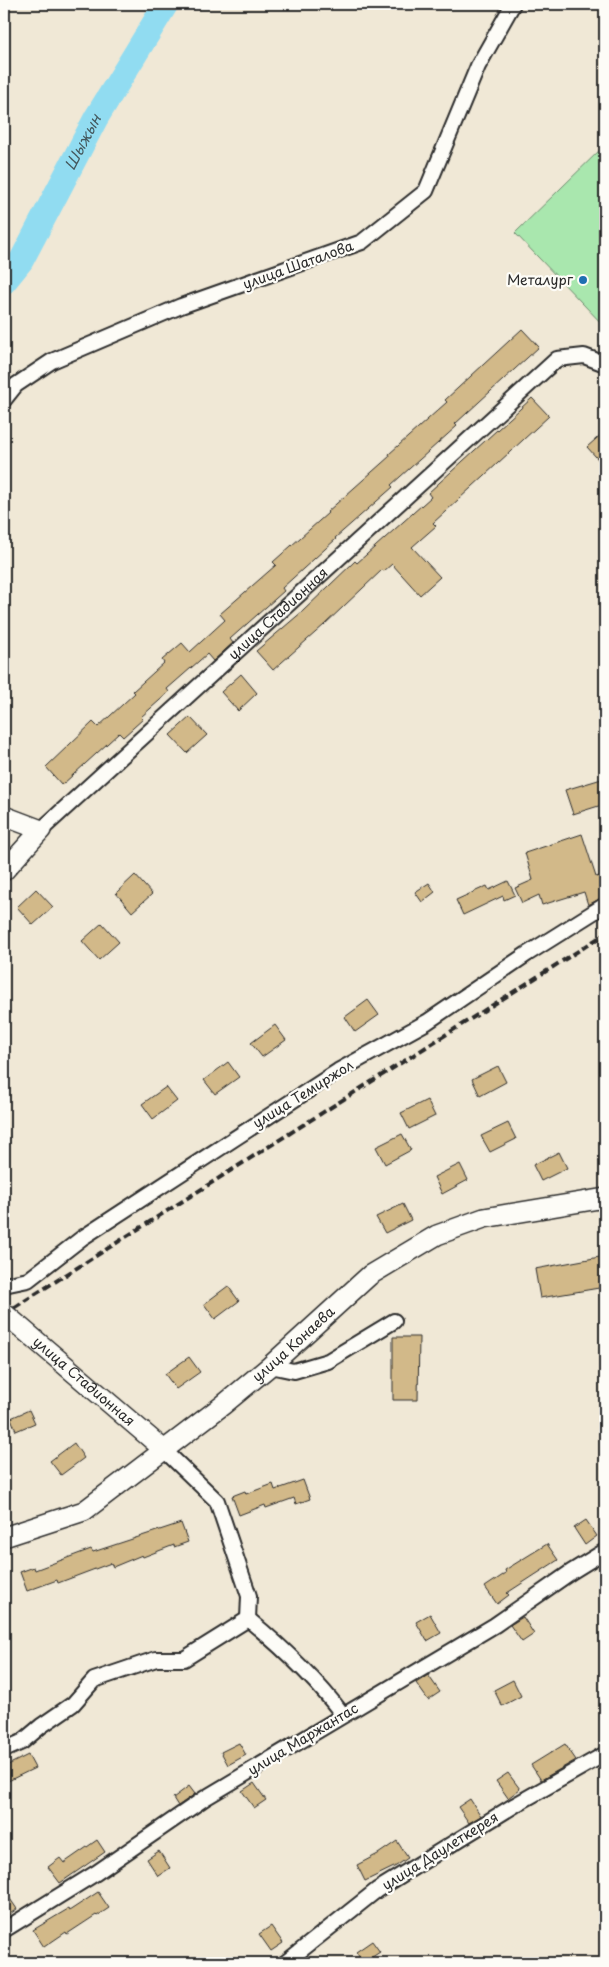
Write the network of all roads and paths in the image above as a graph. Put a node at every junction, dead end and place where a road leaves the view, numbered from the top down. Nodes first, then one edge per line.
1 (513, 4) edge
2 (605, 364) edge
3 (4, 400) edge
4 (4, 816) edge
5 (40, 830) junction
6 (4, 871) edge
7 (605, 905) edge
8 (605, 1198) edge
9 (4, 1286) edge
10 (4, 1313) edge
11 (394, 1321) dead end
12 (270, 1366) junction
13 (163, 1449) junction
14 (4, 1536) edge
15 (605, 1551) edge
16 (248, 1619) junction
17 (343, 1715) junction
18 (4, 1750) edge
19 (605, 1754) edge
20 (4, 1930) edge
21 (285, 1963) edge

1 - 3 street, улица Шаталова
2 - 5 street, улица Стадионная
4 - 5 street
5 - 6 street, улица Стадионная
7 - 9 street, улица Темиржол
8 - 12 street, улица Конаева
10 - 13 street, улица Стадионная
11 - 12 street
12 - 13 street, улица Конаева
13 - 14 street, улица Конаева
13 - 16 street
15 - 17 street, улица Маржантас
16 - 17 street
16 - 18 street
17 - 20 street, улица Маржантас
19 - 21 street, улица Даулеткерея

